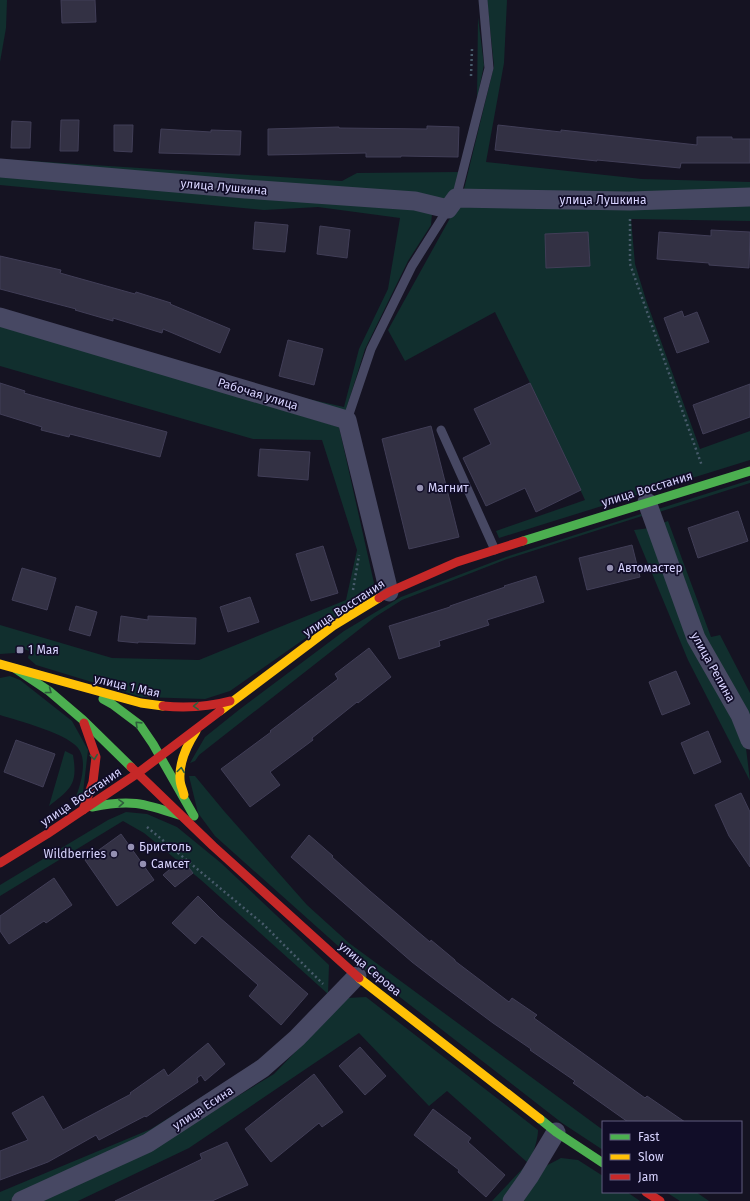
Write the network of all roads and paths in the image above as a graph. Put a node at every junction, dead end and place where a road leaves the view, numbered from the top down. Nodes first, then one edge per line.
1 (483, 0) edge
2 (472, 47) dead end
3 (471, 78) dead end
4 (0, 168) edge
5 (750, 197) edge
6 (630, 200) junction
7 (452, 204) junction
8 (0, 317) edge
9 (347, 420) junction
10 (441, 430) dead end
11 (750, 471) edge
12 (708, 484) junction
13 (647, 502) junction
14 (361, 549) dead end
15 (495, 550) junction
16 (389, 592) junction
17 (350, 616) junction
18 (0, 664) edge
19 (16, 669) junction
20 (70, 684) junction
21 (235, 700) junction
22 (83, 720) junction
23 (198, 727) junction
24 (750, 740) edge
25 (160, 756) junction
26 (138, 773) junction
27 (188, 807) junction
28 (83, 810) junction
29 (182, 816) junction
30 (146, 826) dead end
31 (213, 846) junction
32 (0, 863) edge
33 (357, 976) junction
34 (334, 999) junction
35 (556, 1132) junction
36 (602, 1162) edge
37 (648, 1193) edge
38 (21, 1201) edge
39 (512, 1201) edge
40 (660, 1201) edge

1 - 7 lane
2 - 3 path
4 - 7 street, улица Лушкина
5 - 6 street, улица Лушкина
6 - 7 street, улица Лушкина
6 - 12 path
7 - 9 lane
8 - 9 street, Рабочая улица
9 - 16 street
10 - 15 lane
11 - 12 main road, улица Восстания
12 - 13 main road, улица Восстания
13 - 15 main road, улица Восстания
13 - 24 street, улица Репина
14 - 17 path
15 - 16 main road, улица Восстания
16 - 17 main road, улица Восстания
17 - 21 main road, улица Восстания
18 - 19 main road, улица 1 Мая
19 - 20 main road, улица 1 Мая
19 -> 22 main road, улица 1 Мая
21 -> 20 main road, улица 1 Мая
25 -> 20 main road
21 - 23 main road, улица Восстания
22 - 26 main road, улица 1 Мая
22 -> 28 main road
23 - 25 main road, улица Восстания
27 -> 23 main road
25 - 26 main road, улица Восстания
25 - 27 main road
26 - 28 main road, улица Восстания
26 - 29 main road, улица Серова
27 - 31 main road
28 -> 29 main road
28 - 32 main road, улица Восстания
29 - 31 main road, улица Серова
30 - 34 path
31 - 33 main road, улица Серова
33 - 34 street, улица Есина
33 - 35 main road, улица Серова
34 - 38 street, улица Есина
35 - 36 main road, улица Серова
35 - 39 street
37 - 40 main road

